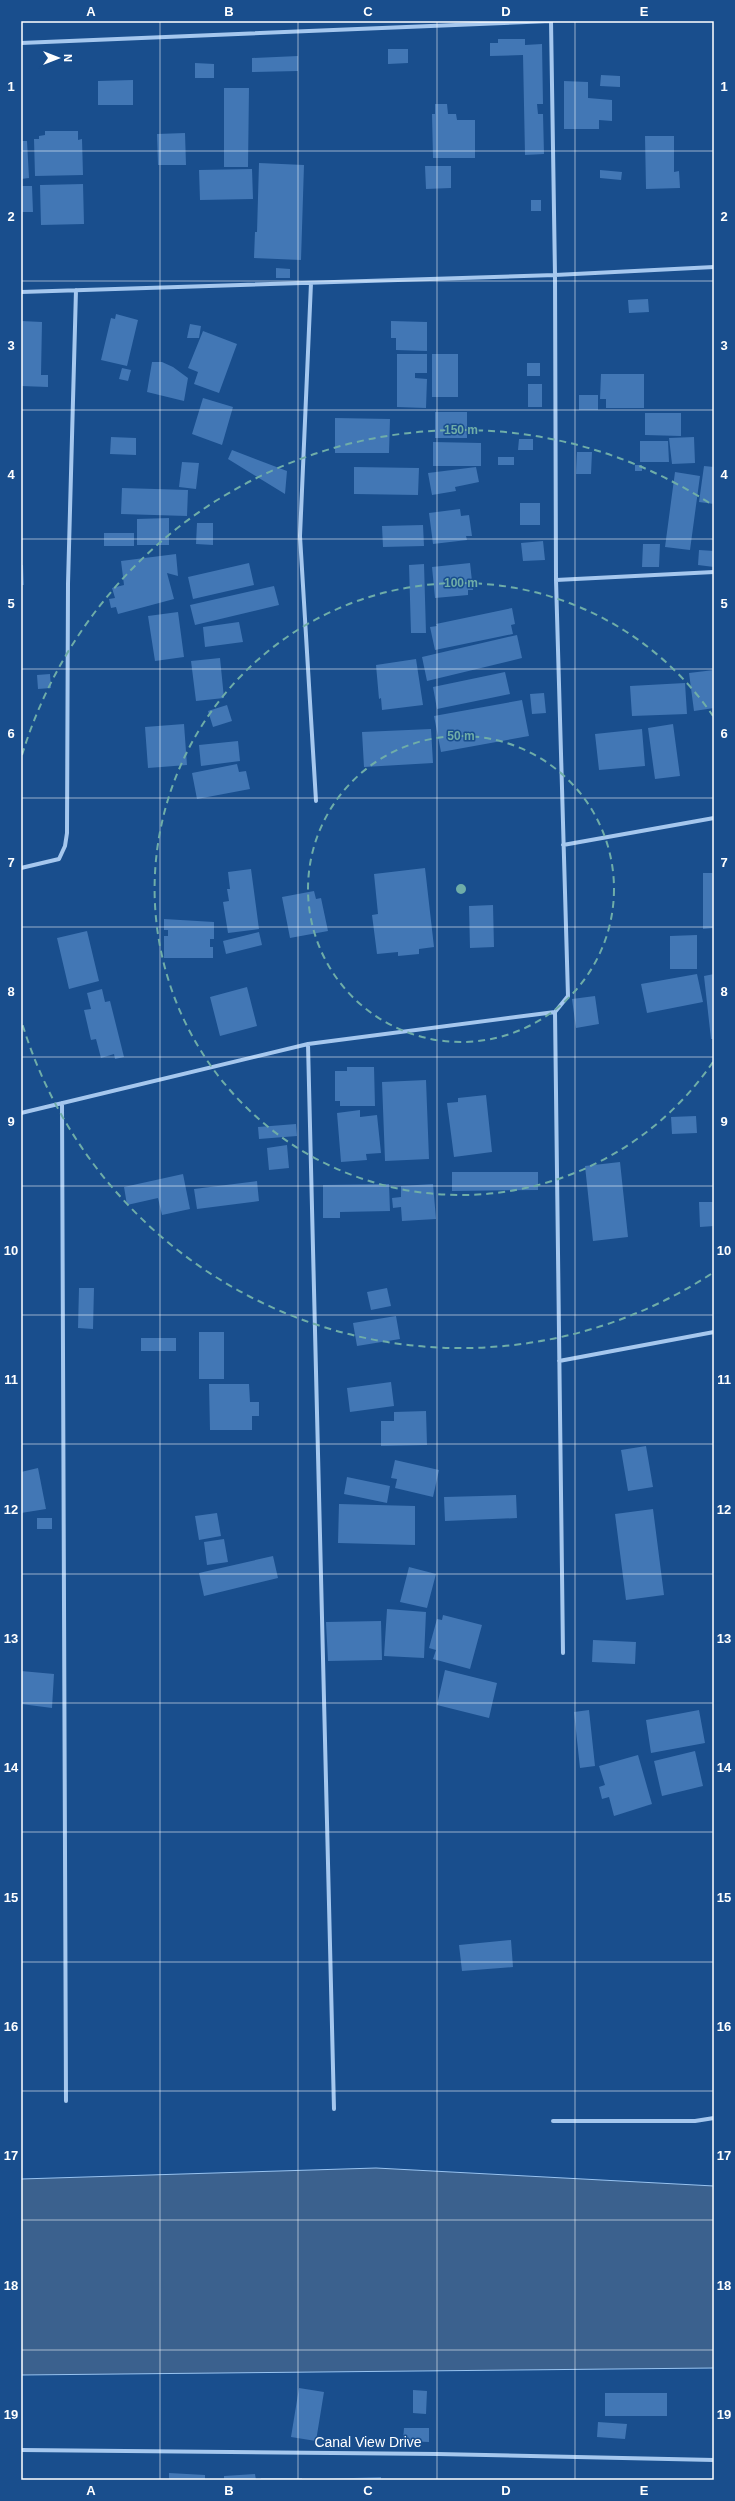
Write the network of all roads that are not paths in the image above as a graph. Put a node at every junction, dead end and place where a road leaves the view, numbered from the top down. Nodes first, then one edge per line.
1 (550, 21) edge
2 (21, 43) edge
3 (714, 267) edge
4 (555, 275) junction
5 (311, 283) junction
6 (76, 290) junction
7 (21, 292) edge
8 (714, 572) edge
9 (556, 580) junction
10 (316, 801) dead end
11 (714, 818) edge
12 (563, 845) junction
13 (21, 868) edge
14 (555, 1012) junction
15 (308, 1044) junction
16 (62, 1103) junction
17 (21, 1114) edge
18 (714, 1332) edge
19 (559, 1361) junction
20 (563, 1653) dead end
21 (66, 2101) dead end
22 (334, 2109) dead end
23 (714, 2118) edge
24 (553, 2121) dead end
25 (21, 2450) edge
26 (714, 2460) edge

1 - 2 street
1 - 4 street
3 - 4 street
4 - 5 street
4 - 9 street
5 - 6 street
5 - 10 street
6 - 7 street
6 - 13 street
8 - 9 street
9 - 12 street
11 - 12 street
12 - 14 street
14 - 15 street
14 - 19 street
15 - 16 street
15 - 22 street
16 - 17 street
16 - 21 street
18 - 19 street
19 - 20 street
23 - 24 street
25 - 26 street, Canal View Drive

